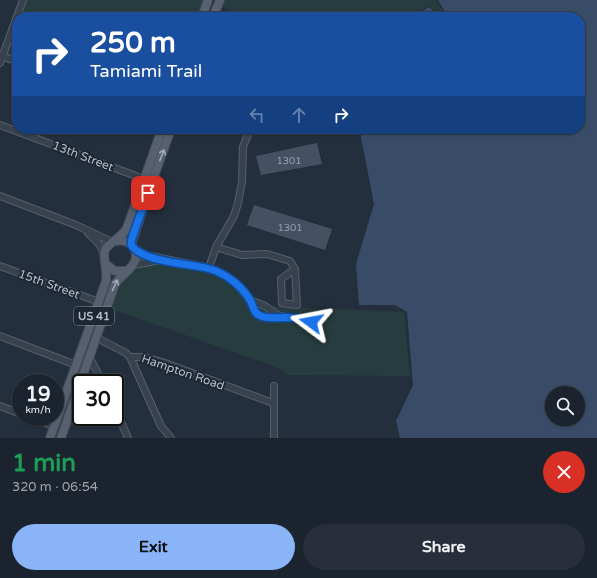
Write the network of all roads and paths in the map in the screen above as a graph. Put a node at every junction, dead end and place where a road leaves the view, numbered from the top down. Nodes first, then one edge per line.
1 (23, 0) edge
2 (208, 0) edge
3 (214, 0) edge
4 (220, 0) edge
5 (18, 12) edge
6 (204, 12) edge
7 (210, 12) edge
8 (215, 12) edge
9 (12, 28) edge
10 (1, 56) edge
11 (12, 60) edge
12 (0, 64) edge
13 (0, 125) edge
14 (12, 130) edge
15 (24, 134) edge
16 (160, 134) edge
17 (169, 134) edge
18 (248, 134) edge
19 (144, 179) junction
20 (0, 196) edge
21 (82, 228) junction
22 (114, 242) junction
23 (133, 247) junction
24 (216, 247) junction
25 (104, 255) junction
26 (164, 260) junction
27 (134, 264) junction
28 (107, 265) junction
29 (0, 266) edge
30 (209, 268) junction
31 (295, 269) junction
32 (126, 271) junction
33 (250, 300) junction
34 (99, 302) junction
35 (280, 316) junction
36 (311, 322) dead end
37 (0, 336) edge
38 (96, 338) junction
39 (89, 356) junction
40 (130, 357) junction
41 (76, 365) junction
42 (73, 374) edge
43 (99, 374) edge
44 (72, 377) edge
45 (72, 380) edge
46 (274, 386) dead end
47 (64, 399) edge
48 (273, 403) junction
49 (0, 406) edge
50 (12, 411) edge
51 (54, 426) edge
52 (123, 426) edge
53 (62, 435) edge
54 (50, 438) edge
55 (128, 438) edge
56 (171, 438) edge
57 (274, 438) edge

1 - 5 street
2 - 6 main road
3 - 7 main road
4 - 8 main road
9 - 10 street
10 - 11 street
10 - 12 street
13 - 14 street, 13th Street
15 - 19 street, 13th Street
16 - 19 main road
23 -> 17 main road
18 - 24 street
19 - 22 main road
20 - 21 street
21 - 22 street
21 - 25 street
22 - 23 main road
22 - 25 main road
23 - 26 street
23 - 27 main road
24 - 30 street
24 - 31 street
25 - 28 main road, US 41
26 - 27 street
26 - 30 street
27 - 32 main road, US 41
28 - 32 main road
28 - 34 main road, US 41
29 - 34 street, 15th Street
30 - 33 street
31 - 31 street
38 -> 32 main road, US 41
33 - 35 street
33 - 35 street
34 - 38 main road
34 - 41 main road, US 41
35 - 36 street
37 - 41 street
38 - 39 main road, US 41
38 - 40 street, Hampton Road
39 - 43 street
39 - 53 main road, US 41
40 - 48 street, Hampton Road
40 - 56 street
41 - 42 main road, US 41
44 - 47 main road, US 41
45 - 53 main road
46 - 48 street
48 - 57 street
49 - 50 street
51 - 54 main road, US 41
52 - 55 street

